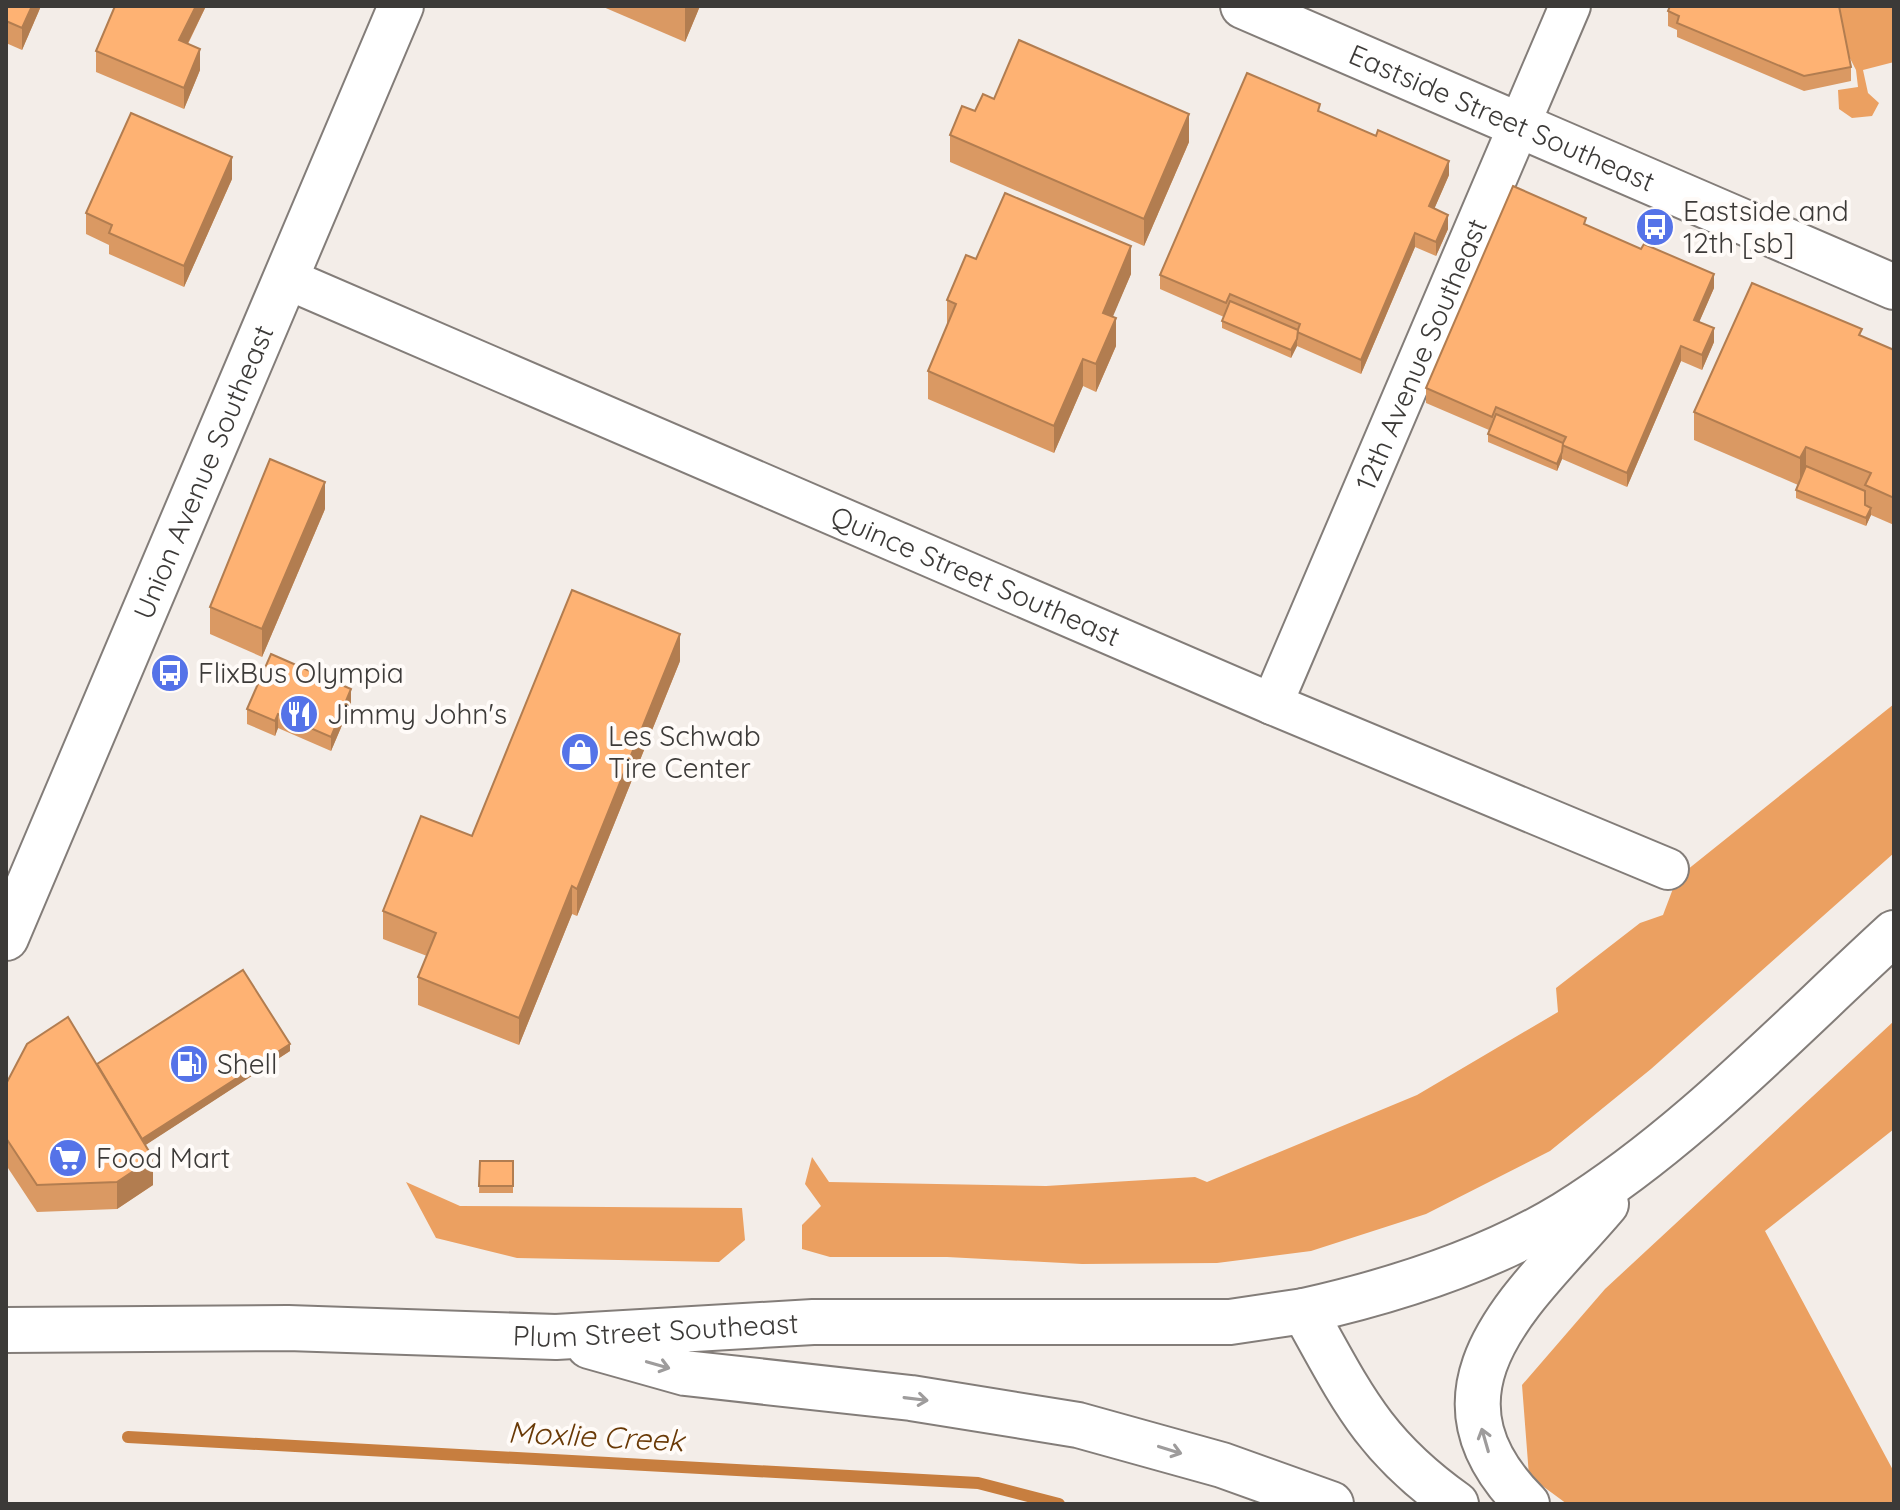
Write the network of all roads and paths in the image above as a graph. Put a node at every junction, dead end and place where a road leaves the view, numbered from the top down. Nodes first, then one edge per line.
1 (401, 6) edge
2 (1243, 6) edge
3 (1570, 6) edge
4 (1519, 124) junction
5 (285, 278) junction
6 (1894, 287) edge
7 (1272, 704) junction
8 (1668, 869) dead end
9 (1894, 933) edge
10 (6, 938) edge
11 (1643, 1159) junction
12 (6, 1297) edge
13 (1304, 1311) junction
14 (20, 1330) edge
15 (556, 1337) junction
16 (1331, 1504) edge
17 (1456, 1504) edge
18 (1527, 1504) edge

1 - 5 main road, Union Avenue Southeast
2 - 4 main road, Eastside Street Southeast
3 - 4 street, 12th Avenue Southeast
4 - 6 main road, Eastside Street Southeast
4 - 7 street, 12th Avenue Southeast
5 - 7 street, Quince Street Southeast
5 - 10 main road, Union Avenue Southeast
7 - 8 street, Quince Street Southeast
9 - 11 main road
11 - 13 main road, Plum Street Southeast
18 -> 11 main road
12 - 14 main road
13 - 15 main road, Plum Street Southeast
13 - 17 main road
14 - 15 main road, Plum Street Southeast
15 -> 16 main road

